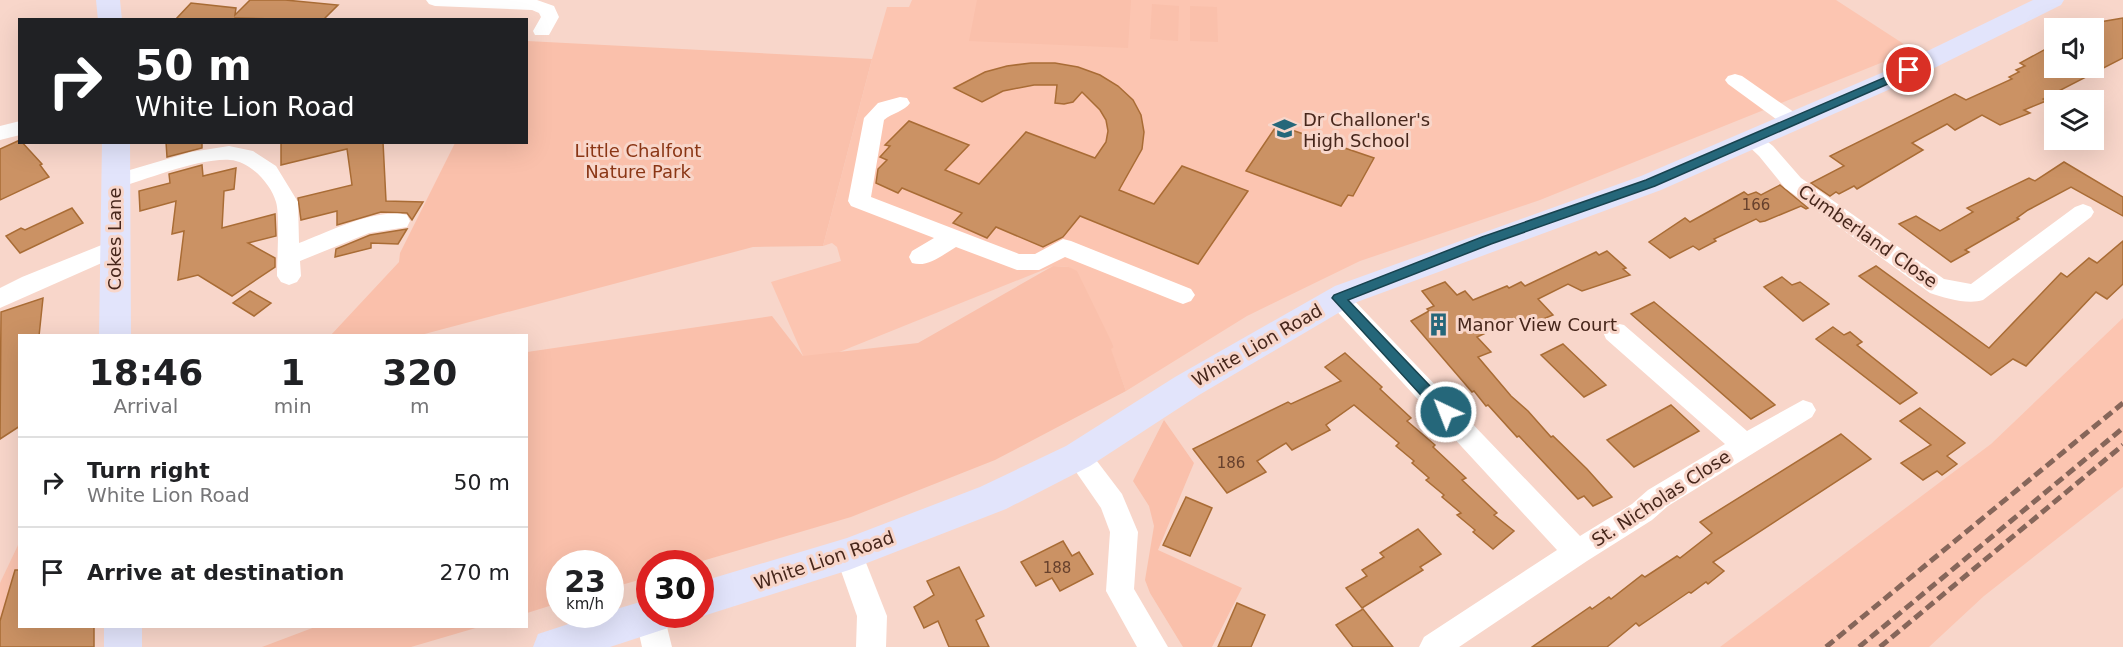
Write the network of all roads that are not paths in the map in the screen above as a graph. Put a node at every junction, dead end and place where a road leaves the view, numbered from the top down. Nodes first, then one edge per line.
1 (435, 0) edge
2 (2052, 0) edge
3 (542, 31) dead end
4 (1735, 80) dead end
5 (900, 103) dead end
6 (1794, 122) junction
7 (18, 128) edge
8 (0, 133) edge
9 (1752, 140) junction
10 (116, 144) edge
11 (233, 148) edge
12 (114, 182) junction
13 (2083, 212) dead end
14 (399, 221) dead end
15 (954, 237) junction
16 (114, 248) junction
17 (920, 257) dead end
18 (1184, 295) dead end
19 (1339, 298) junction
20 (0, 299) edge
21 (1614, 332) dead end
22 (115, 334) edge
23 (1803, 410) dead end
24 (1744, 445) junction
25 (1078, 456) junction
26 (1577, 552) junction
27 (849, 554) junction
28 (714, 596) edge
29 (123, 628) edge
30 (644, 628) edge
31 (123, 647) edge
32 (552, 647) edge
33 (871, 647) edge
34 (1153, 647) edge
35 (1434, 647) edge

1 - 3 street
2 - 6 main road, White Lion Road
4 - 6 street
5 - 15 street
6 - 9 main road, White Lion Road
7 - 8 street
9 - 13 street, Cumberland Close
9 - 19 main road, White Lion Road
10 - 12 main road, Cokes Lane
11 - 12 street
11 - 14 street
12 - 16 main road, Cokes Lane
15 - 17 street
15 - 18 street
16 - 20 street
16 - 22 main road, Cokes Lane
19 - 25 main road, White Lion Road
19 - 26 street, St. Nicholas Close
21 - 24 street, St. Nicholas Close
23 - 24 street, St. Nicholas Close
24 - 26 street, St. Nicholas Close
25 - 27 main road, White Lion Road
25 - 34 street
26 - 35 street, St. Nicholas Close
27 - 28 main road, White Lion Road
27 - 33 street
29 - 31 main road
30 - 32 main road

